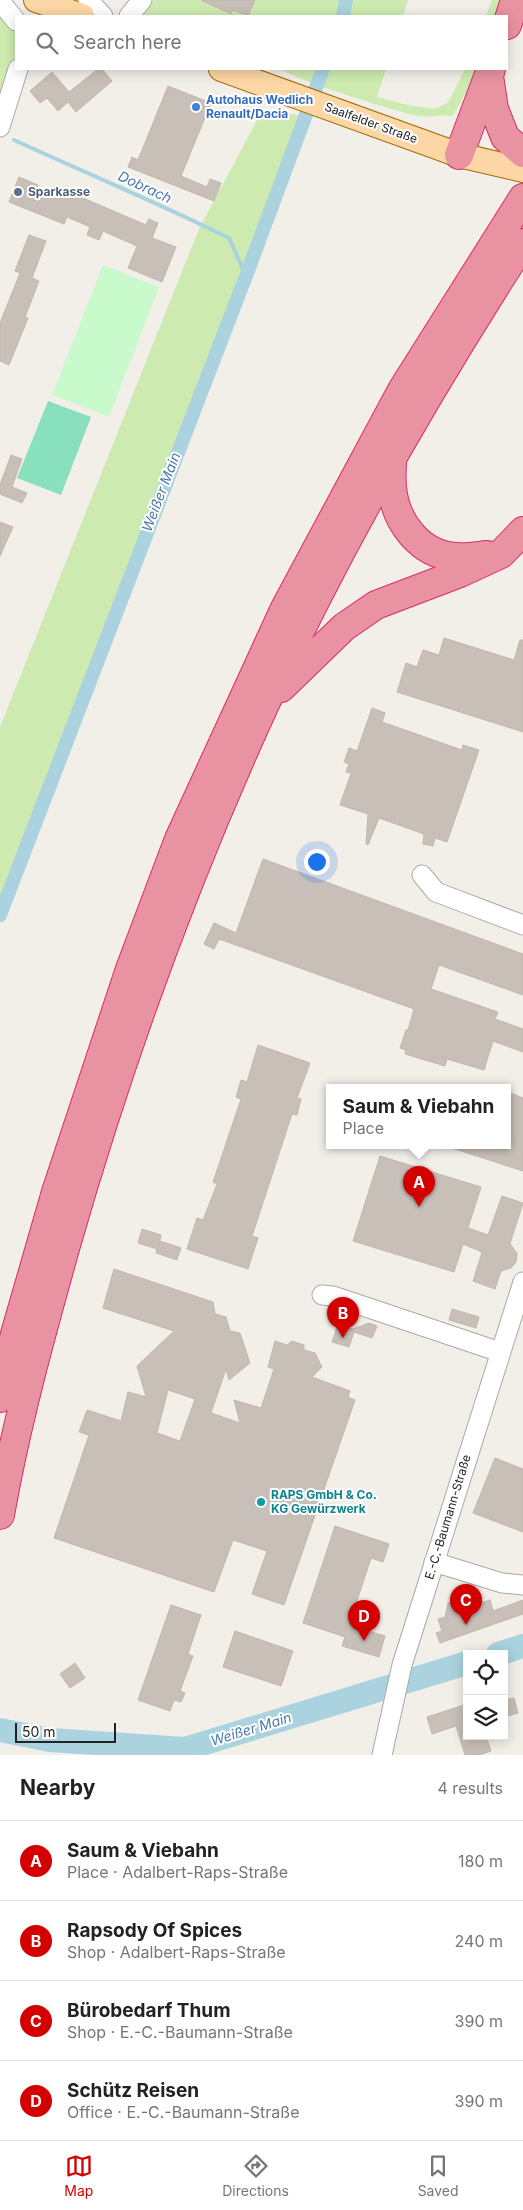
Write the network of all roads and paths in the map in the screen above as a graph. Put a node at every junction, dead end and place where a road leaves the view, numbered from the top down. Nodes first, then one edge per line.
1 (88, 0) edge
2 (142, 0) edge
3 (516, 0) edge
4 (0, 1) edge
5 (42, 5) edge
6 (78, 15) edge
7 (102, 15) edge
8 (130, 15) edge
9 (15, 20) edge
10 (508, 22) edge
11 (19, 70) edge
12 (224, 70) edge
13 (490, 72) edge
14 (0, 126) edge
15 (523, 153) edge
16 (459, 155) junction
17 (523, 170) edge
18 (518, 206) edge
19 (523, 242) edge
20 (392, 460) junction
21 (523, 531) edge
22 (501, 554) junction
23 (266, 703) junction
24 (422, 874) dead end
25 (523, 925) edge
26 (523, 1282) edge
27 (322, 1295) dead end
28 (500, 1352) junction
29 (0, 1398) edge
30 (0, 1515) edge
31 (434, 1562) junction
32 (523, 1585) edge
33 (382, 1755) edge

1 - 7 street
2 - 8 street
3 - 10 highway
4 - 9 street
5 - 6 main road
11 - 14 street
12 - 16 main road, Saalfelder Straße
13 - 15 highway
13 - 16 highway
16 - 17 main road, Saalfelder Straße
18 - 29 highway
19 - 20 highway
20 - 22 highway
20 - 23 highway
21 - 22 highway
22 - 23 highway
23 - 30 highway
24 - 25 street
26 - 28 street, E.-C.-Baumann-Straße
27 - 28 street
28 - 31 street, E.-C.-Baumann-Straße
31 - 32 street
31 - 33 street, E.-C.-Baumann-Straße

